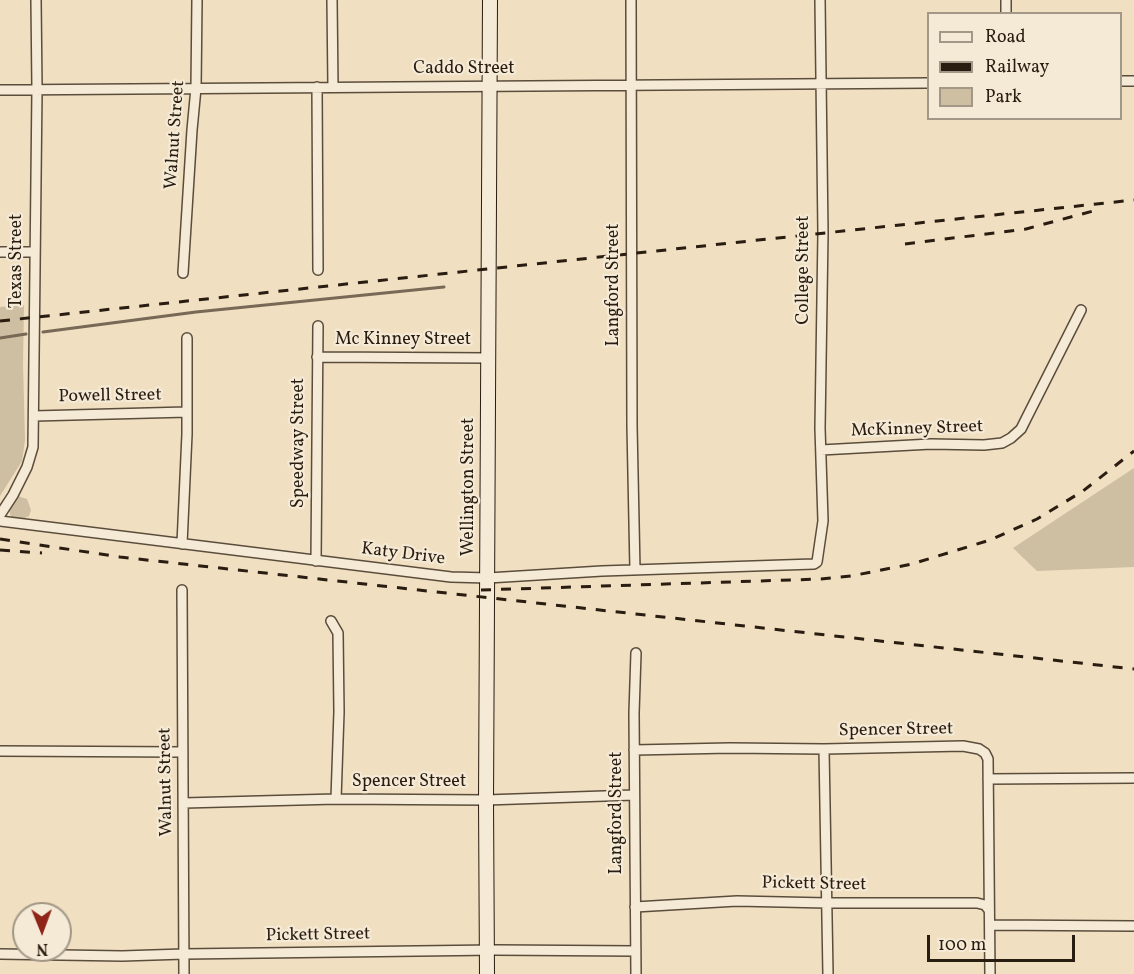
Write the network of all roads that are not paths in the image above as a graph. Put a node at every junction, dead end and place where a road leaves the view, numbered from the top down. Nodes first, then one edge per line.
1 (36, 0) edge
2 (197, 0) edge
3 (332, 0) edge
4 (490, 0) edge
5 (631, 0) edge
6 (820, 0) edge
7 (821, 83) junction
8 (927, 83) edge
9 (631, 85) junction
10 (490, 86) junction
11 (317, 87) junction
12 (333, 87) junction
13 (196, 88) junction
14 (37, 89) junction
15 (0, 90) edge
16 (0, 252) edge
17 (35, 252) junction
18 (318, 270) dead end
19 (183, 273) dead end
20 (1081, 310) dead end
21 (318, 326) dead end
22 (187, 338) dead end
23 (317, 357) junction
24 (489, 358) junction
25 (187, 412) junction
26 (34, 416) junction
27 (821, 450) junction
28 (0, 515) edge
29 (0, 521) edge
30 (821, 539) joint
31 (182, 544) junction
32 (316, 561) junction
33 (635, 570) junction
34 (488, 578) junction
35 (182, 590) dead end
36 (331, 621) dead end
37 (636, 652) dead end
38 (824, 749) junction
39 (634, 750) junction
40 (0, 751) edge
41 (183, 752) junction
42 (1134, 778) edge
43 (988, 779) junction
44 (634, 795) junction
45 (336, 799) junction
46 (486, 800) junction
47 (184, 803) junction
48 (827, 903) junction
49 (635, 907) junction
50 (989, 910) junction
51 (990, 925) junction
52 (1134, 927) edge
53 (487, 951) junction
54 (636, 951) junction
55 (0, 954) edge
56 (184, 954) junction
57 (184, 974) edge
58 (488, 974) edge
59 (636, 974) edge
60 (828, 974) edge
61 (990, 974) edge

1 - 14 street, Texas Street
2 - 13 street, Walnut Street
3 - 12 street
4 - 10 street, Wellington Street
5 - 9 street, Langford Street
6 - 7 street, College Street
7 - 8 street, Caddo Street
7 - 9 street, Caddo Street
7 - 27 street, College Street
9 - 10 street, Caddo Street
9 - 33 street, Langford Street
10 - 12 street, Caddo Street
10 - 24 street, Wellington Street
11 - 12 street, Caddo Street
11 - 13 street, Caddo Street
11 - 18 street
13 - 14 street, Caddo Street
13 - 19 street, Walnut Street
14 - 15 street, Caddo Street
14 - 17 street, Texas Street
16 - 17 street
17 - 26 street, Texas Street
20 - 27 street, McKinney Street
21 - 23 street, Speedway Street
22 - 25 street
23 - 24 street, Mc Kinney Street
23 - 32 street, Speedway Street
24 - 34 street, Wellington Street
25 - 26 street, Powell Street
25 - 31 street
26 - 28 street, Texas Street
27 - 30 street, College Street
29 - 31 street, Katy Drive
30 - 33 street, Katy Drive
31 - 32 street, Katy Drive
32 - 34 street, Katy Drive
33 - 34 street, Katy Drive
34 - 46 street, Wellington Street
35 - 41 street, Walnut Street
36 - 45 street
37 - 39 street, Langford Street
38 - 39 street, Spencer Street
38 - 43 street, Spencer Street
38 - 48 street
39 - 44 street, Langford Street
40 - 41 street
41 - 47 street, Walnut Street
42 - 43 street
43 - 50 street
44 - 46 street, Spencer Street
44 - 49 street, Langford Street
45 - 46 street, Spencer Street
45 - 47 street, Spencer Street
46 - 53 street, Wellington Street
47 - 56 street, Walnut Street
48 - 49 street, Pickett Street
48 - 50 street, Pickett Street
48 - 60 street
49 - 54 street, Langford Street
50 - 51 street
51 - 52 street
51 - 61 street
53 - 54 street, Pickett Street
53 - 56 street, Pickett Street
53 - 58 street, Wellington Street
54 - 59 street, Langford Street
55 - 56 street, Pickett Street
56 - 57 street, Walnut Street

